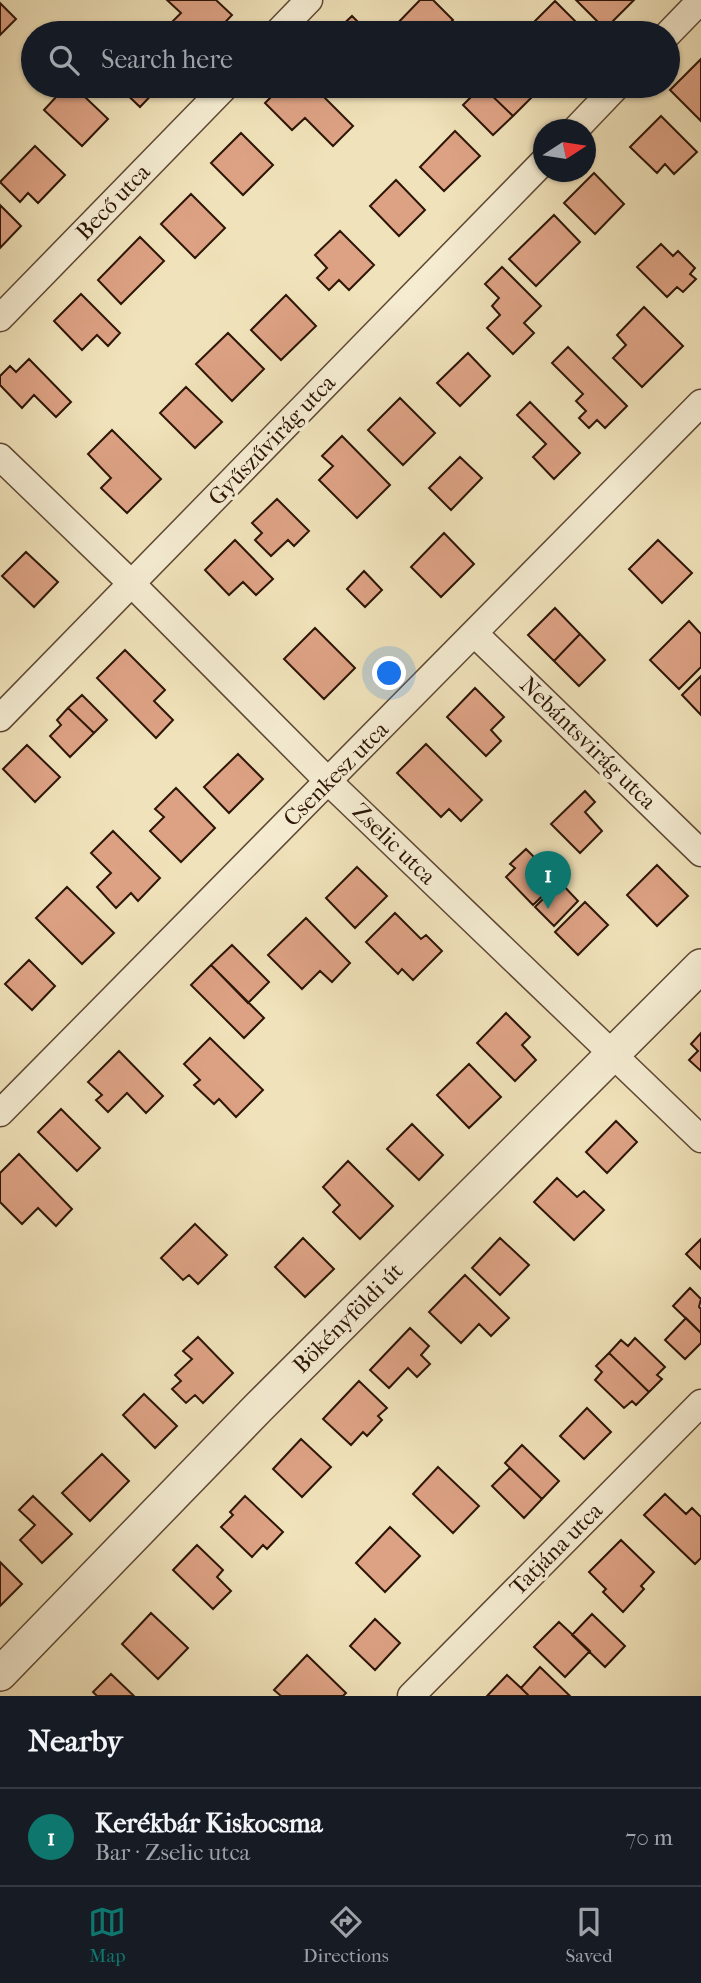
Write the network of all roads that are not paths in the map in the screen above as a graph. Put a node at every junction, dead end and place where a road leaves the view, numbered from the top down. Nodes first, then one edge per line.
1 (309, 0) edge
2 (701, 0) edge
3 (289, 21) edge
4 (680, 22) edge
5 (214, 98) edge
6 (606, 98) edge
7 (586, 119) edge
8 (533, 172) edge
9 (0, 318) edge
10 (701, 403) edge
11 (0, 457) edge
12 (132, 584) junction
13 (475, 634) junction
14 (0, 718) edge
15 (329, 782) junction
16 (701, 853) edge
17 (701, 966) edge
18 (613, 1054) junction
19 (0, 1113) edge
20 (701, 1139) edge
21 (701, 1402) edge
22 (0, 1674) edge
23 (411, 1696) edge

1 - 3 street
2 - 4 street
5 - 9 street, Becő utca
6 - 7 street
8 - 12 street, Gyűszűvirág utca
10 - 13 street, Csenkesz utca
11 - 12 street, Zselic utca
12 - 14 street, Gyűszűvirág utca
12 - 15 street, Zselic utca
13 - 15 street, Csenkesz utca
13 - 16 street, Nebántsvirág utca
15 - 18 street, Zselic utca
15 - 19 street, Csenkesz utca
17 - 18 street, Bökényföldi út
18 - 20 street, Zselic utca
18 - 22 street, Bökényföldi út
21 - 23 street, Tatjána utca

